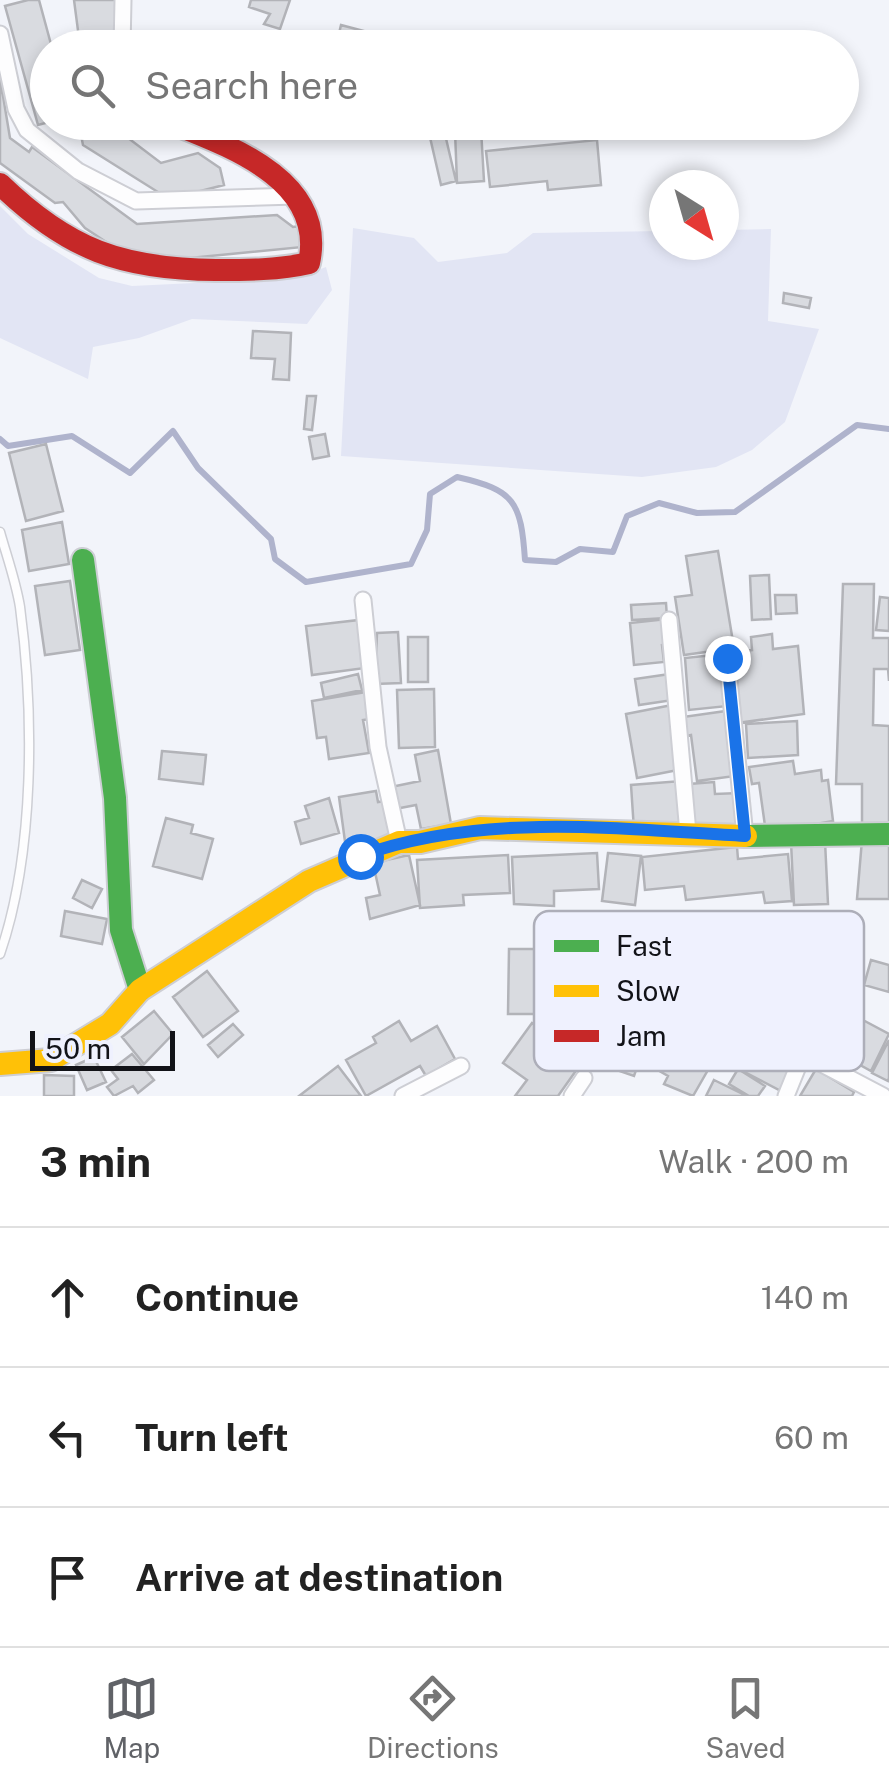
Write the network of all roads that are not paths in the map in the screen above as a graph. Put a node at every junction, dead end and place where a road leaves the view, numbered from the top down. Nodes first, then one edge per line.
1 (123, 0) edge
2 (122, 30) edge
3 (0, 34) edge
4 (30, 132) edge
5 (40, 140) edge
6 (219, 140) edge
7 (0, 184) edge
8 (296, 196) junction
9 (0, 532) edge
10 (84, 560) dead end
11 (363, 600) dead end
12 (670, 620) dead end
13 (727, 658) dead end
14 (688, 833) junction
15 (889, 834) edge
16 (745, 836) junction
17 (399, 842) junction
18 (0, 954) edge
19 (140, 990) junction
20 (0, 1064) edge
21 (460, 1066) dead end
22 (796, 1071) edge
23 (835, 1071) edge
24 (584, 1078) dead end
25 (404, 1096) edge
26 (572, 1096) edge
27 (786, 1096) edge
28 (882, 1096) edge

1 - 2 street
3 - 4 street
5 - 8 street
6 - 8 street
7 - 8 street
9 - 18 lane
10 - 19 street
11 - 17 street
12 - 14 street
13 - 16 street
14 - 16 street
14 - 17 street
15 - 16 street
17 - 19 street
19 - 20 street
21 - 25 street
22 - 27 street
23 - 28 street
24 - 26 street

